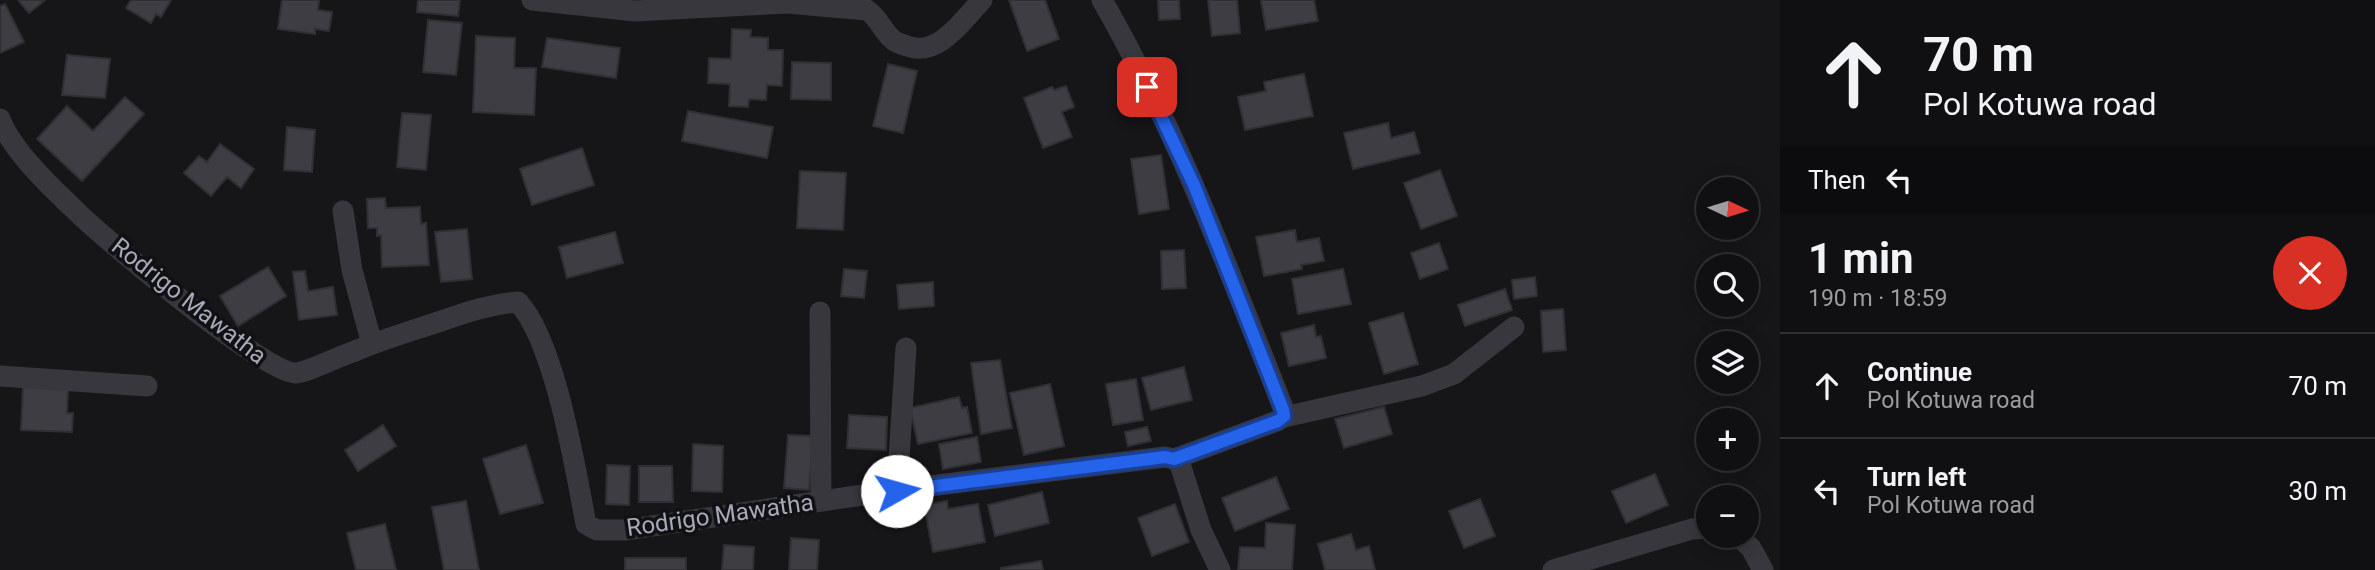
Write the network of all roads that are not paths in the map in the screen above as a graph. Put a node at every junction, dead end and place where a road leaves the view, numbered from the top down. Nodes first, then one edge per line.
1 (532, 0) edge
2 (982, 0) edge
3 (1102, 0) edge
4 (763, 2) edge
5 (0, 119) edge
6 (343, 211) dead end
7 (820, 312) dead end
8 (1514, 327) dead end
9 (372, 344) junction
10 (906, 348) dead end
11 (0, 376) edge
12 (147, 386) dead end
13 (1284, 416) junction
14 (1174, 459) junction
15 (897, 491) junction
16 (821, 501) junction
17 (1696, 529) edge
18 (1751, 548) edge
19 (1579, 566) edge
20 (1220, 570) edge
21 (1553, 570) edge
22 (1763, 570) edge

1 - 4 street
2 - 4 street
3 - 13 street
5 - 9 street, Rodrigo Mawatha
6 - 9 street
7 - 16 street
8 - 13 street, Rodrigo Mawatha
9 - 16 street, Rodrigo Mawatha
10 - 15 street
11 - 12 street
13 - 14 street, Rodrigo Mawatha
14 - 15 street, Rodrigo Mawatha
14 - 20 street
15 - 16 street, Rodrigo Mawatha
17 - 19 street
18 - 22 street
19 - 21 street

